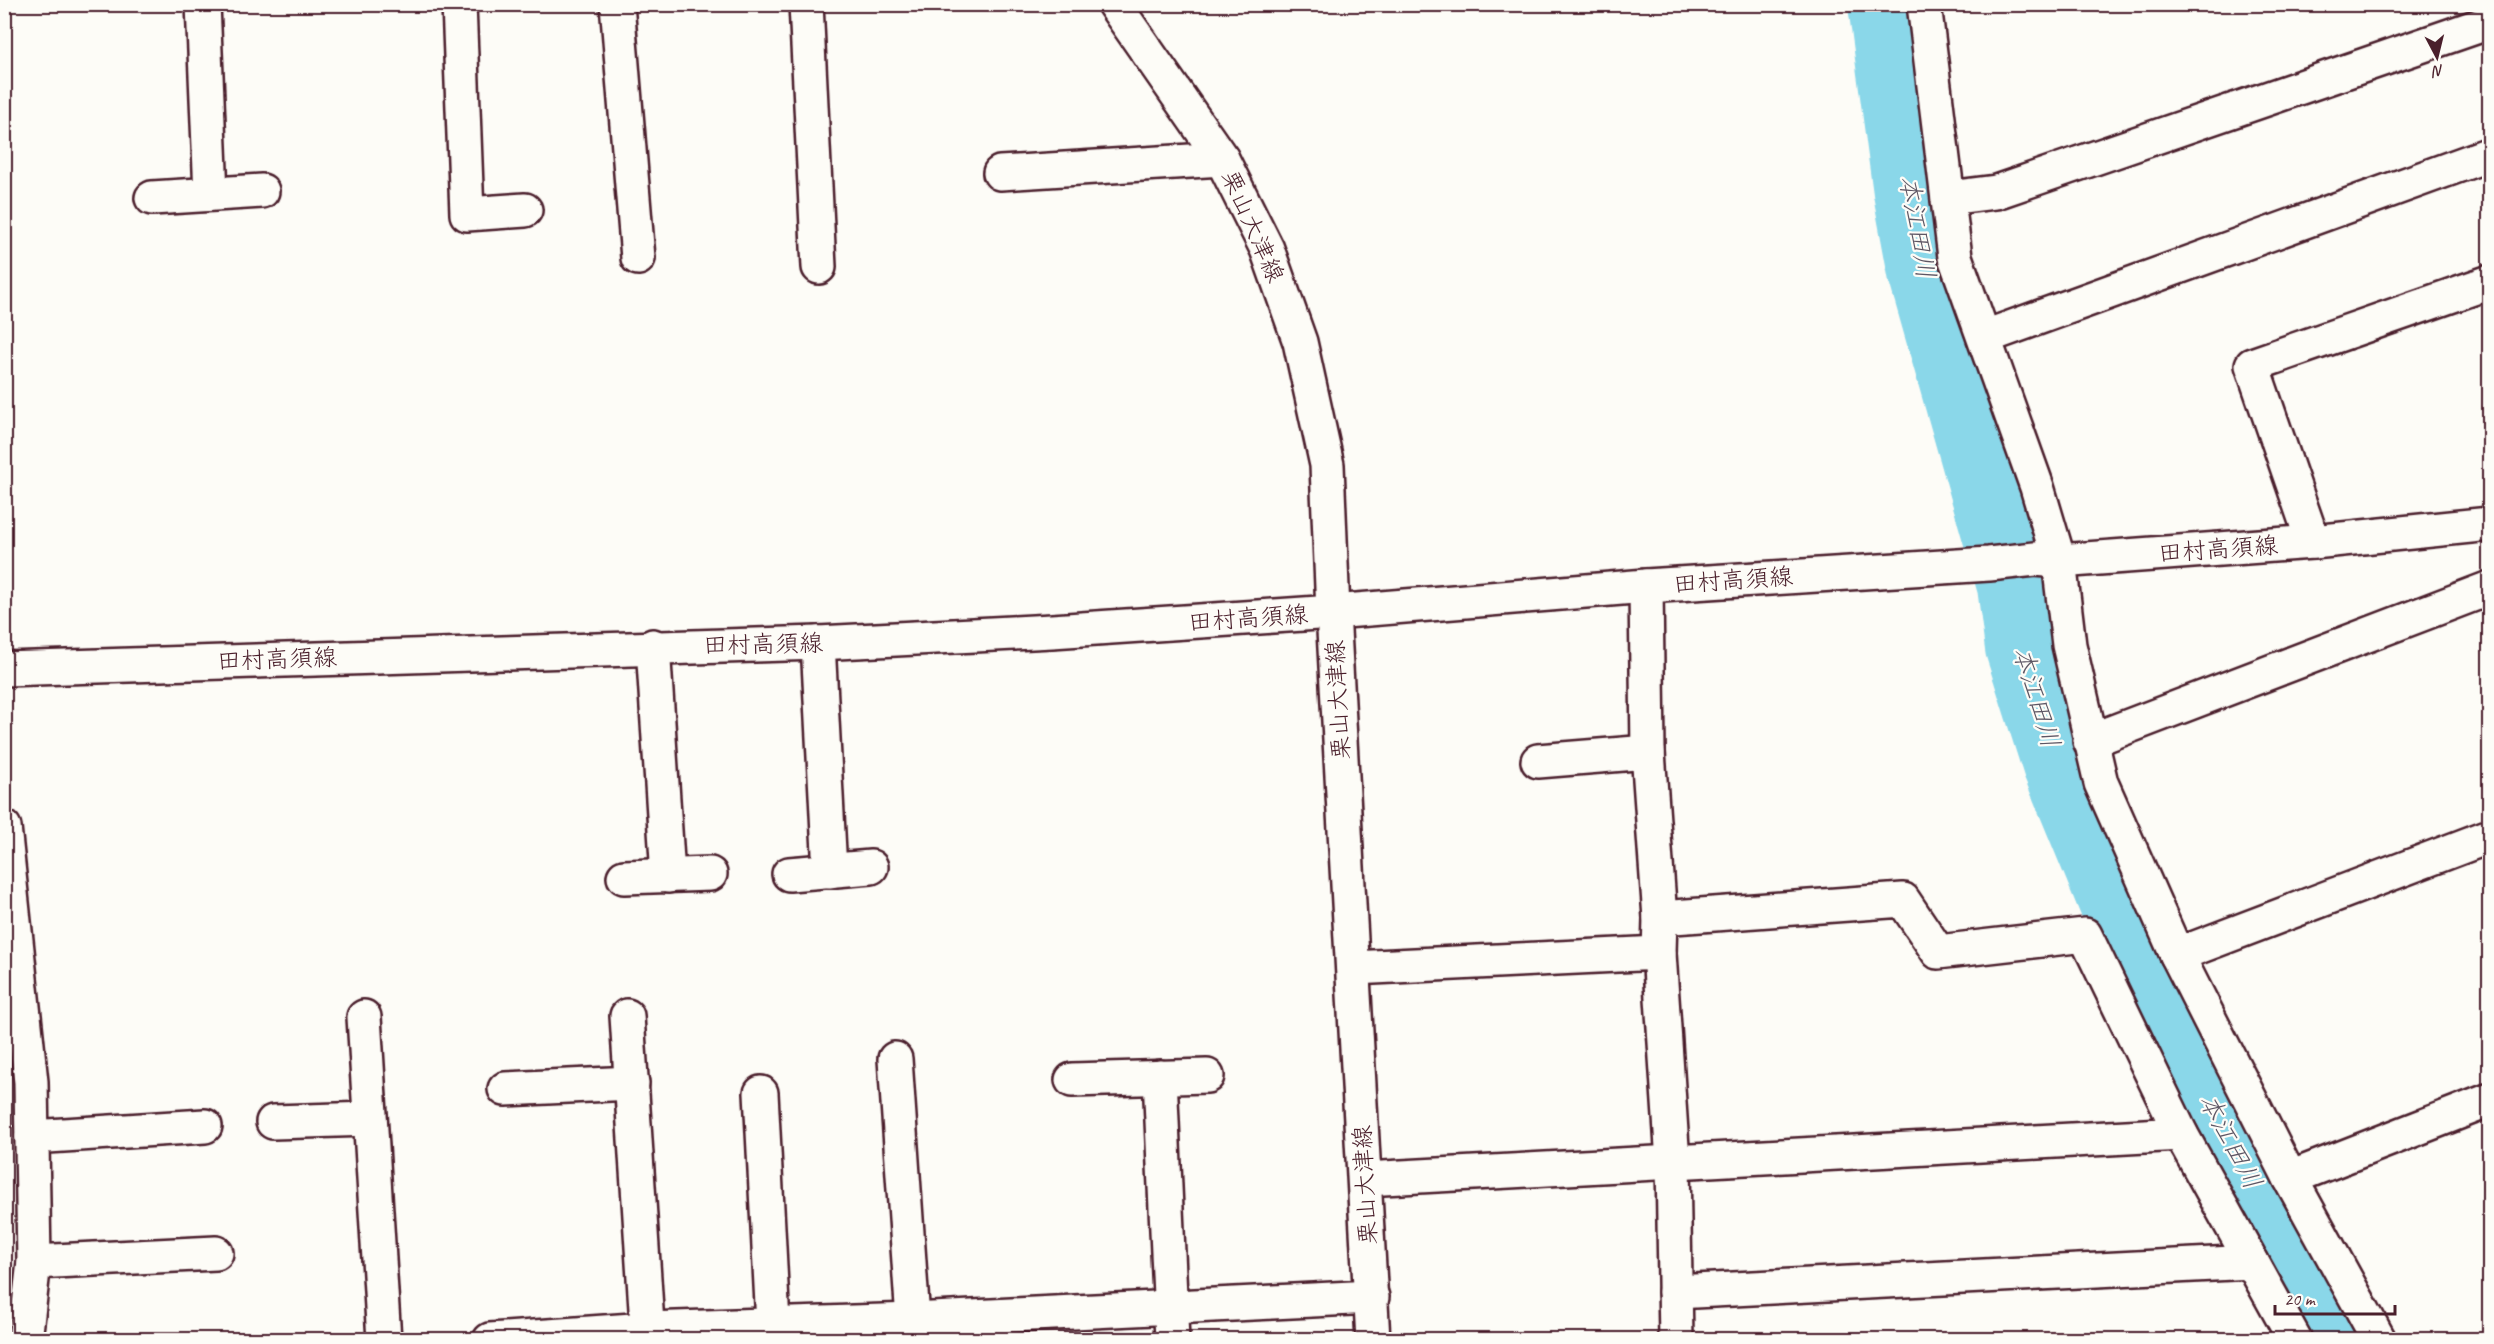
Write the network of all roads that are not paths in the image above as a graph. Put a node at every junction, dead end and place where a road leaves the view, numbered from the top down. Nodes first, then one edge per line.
1 (203, 4) edge
2 (459, 4) edge
3 (617, 4) edge
4 (806, 4) edge
5 (1114, 4) edge
6 (1924, 4) edge
7 (2490, 22) edge
8 (2490, 154) edge
9 (1222, 159) junction
10 (1000, 173) dead end
11 (262, 191) dead end
12 (212, 194) junction
13 (152, 198) dead end
14 (1948, 198) junction
15 (525, 210) dead end
16 (638, 258) dead end
17 (819, 267) dead end
18 (2490, 282) edge
19 (1985, 337) junction
20 (2490, 524) edge
21 (2313, 542) junction
22 (2047, 560) junction
23 (1646, 586) junction
24 (2490, 588) edge
25 (1333, 612) junction
26 (818, 643) junction
27 (653, 646) junction
28 (4, 669) edge
29 (2090, 741) junction
30 (1648, 752) junction
31 (1538, 761) dead end
32 (4, 828) edge
33 (2490, 836) edge
34 (871, 867) dead end
35 (830, 871) junction
36 (710, 874) dead end
37 (789, 874) dead end
38 (668, 876) junction
39 (624, 877) dead end
40 (1660, 918) junction
41 (1659, 953) junction
42 (2177, 955) junction
43 (1353, 968) junction
44 (627, 1016) dead end
45 (364, 1017) dead end
46 (895, 1059) dead end
47 (1160, 1077) junction
48 (1207, 1077) dead end
49 (1072, 1080) dead end
50 (18, 1081) edge
51 (632, 1083) junction
52 (505, 1089) dead end
53 (761, 1093) dead end
54 (2490, 1100) edge
55 (370, 1119) junction
56 (273, 1122) dead end
57 (205, 1126) dead end
58 (2181, 1134) junction
59 (33, 1137) junction
60 (1673, 1162) junction
61 (2290, 1178) junction
62 (1365, 1179) junction
63 (216, 1253) dead end
64 (34, 1262) junction
65 (2252, 1262) junction
66 (1675, 1292) junction
67 (1372, 1297) junction
68 (773, 1324) junction
69 (1171, 1324) edge
70 (900, 1327) edge
71 (647, 1334) edge
72 (25, 1340) edge
73 (384, 1340) edge
74 (490, 1340) edge
75 (1373, 1340) edge
76 (1676, 1340) edge
77 (2295, 1340) edge
78 (2379, 1340) edge

1 - 12 street
2 - 15 street
3 - 16 street
4 - 17 street
5 - 9 street, 栗山大津線
6 - 14 street
7 - 14 street
8 - 19 street
9 - 10 street
9 - 25 street, 栗山大津線
11 - 12 street
12 - 13 street
14 - 19 street
18 - 21 street
19 - 22 street
20 - 21 street, 田村高須線
21 - 22 street, 田村高須線
22 - 23 street, 田村高須線
22 - 29 street
23 - 25 street, 田村高須線
23 - 30 street
24 - 29 street
25 - 26 street, 田村高須線
25 - 43 street, 栗山大津線
26 - 27 street, 田村高須線
26 - 35 street
27 - 28 street, 田村高須線
27 - 38 street
29 - 42 street
30 - 31 street
30 - 40 street
32 - 50 street
33 - 42 street
34 - 35 street
35 - 37 street
36 - 38 street
38 - 39 street
40 - 41 street
40 - 58 street
41 - 43 street
41 - 60 street
42 - 61 street
43 - 62 street, 栗山大津線
44 - 51 street
45 - 55 street
46 - 70 street
47 - 48 street
47 - 49 street
47 - 69 street
50 - 59 street
51 - 52 street
51 - 71 street
53 - 68 street
54 - 61 street
55 - 56 street
55 - 73 street
57 - 59 street
58 - 60 street
58 - 65 street
59 - 64 street
60 - 62 street
60 - 66 street
61 - 78 street
62 - 67 street, 栗山大津線
63 - 64 street
64 - 72 street
65 - 66 street
65 - 77 street
66 - 76 street
67 - 69 street
67 - 75 street, 栗山大津線
68 - 70 street
68 - 71 street
69 - 70 street
71 - 74 street

